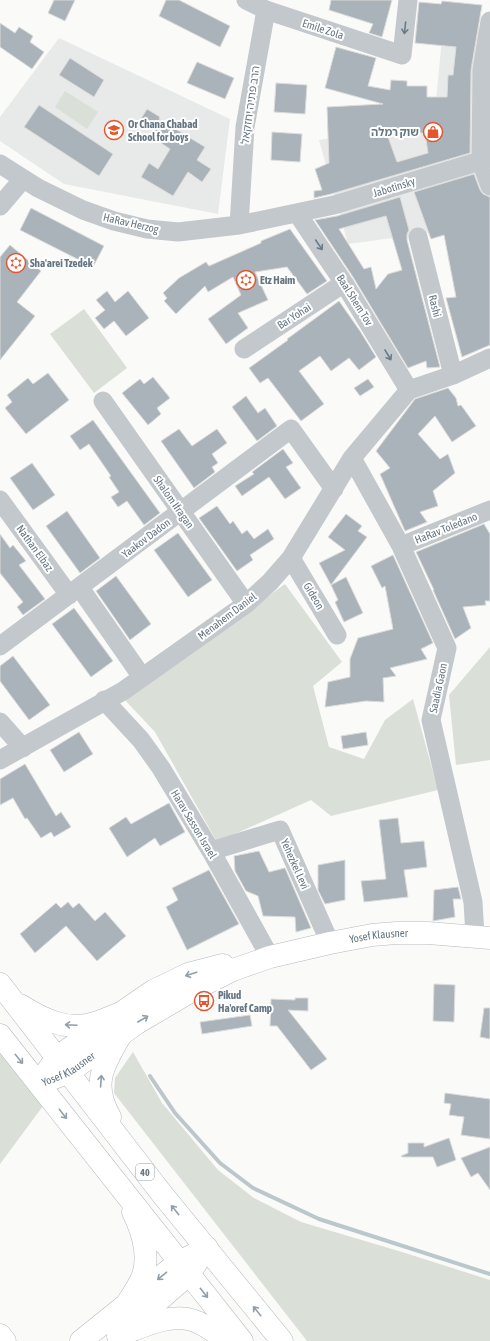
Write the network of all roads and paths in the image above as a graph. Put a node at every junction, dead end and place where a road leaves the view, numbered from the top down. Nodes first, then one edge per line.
1 (246, 0) edge
2 (408, 0) edge
3 (266, 10) junction
4 (490, 21) edge
5 (485, 160) edge
6 (0, 164) edge
7 (22, 179) junction
8 (490, 186) edge
9 (0, 206) edge
10 (297, 213) junction
11 (239, 225) junction
12 (418, 237) dead end
13 (344, 283) junction
14 (244, 349) dead end
15 (490, 358) edge
16 (453, 375) junction
17 (409, 390) junction
18 (103, 401) dead end
19 (352, 458) junction
20 (334, 489) junction
21 (0, 500) edge
22 (490, 510) edge
23 (181, 512) junction
24 (401, 546) junction
25 (291, 558) junction
26 (74, 592) junction
27 (246, 604) junction
28 (337, 635) dead end
29 (0, 646) edge
30 (142, 677) junction
31 (104, 700) junction
32 (0, 722) edge
33 (22, 748) junction
34 (0, 760) edge
35 (211, 852) junction
36 (483, 937) edge
37 (330, 943) junction
38 (270, 957) junction
39 (6, 992) edge
40 (122, 1023) junction
41 (0, 1035) edge
42 (63, 1064) junction
43 (39, 1084) junction
44 (132, 1154) junction
45 (123, 1191) junction
46 (207, 1248) junction
47 (184, 1268) junction
48 (127, 1304) junction
49 (0, 1335) edge
50 (115, 1339) edge
51 (5, 1341) edge
52 (81, 1341) edge
53 (227, 1341) edge
54 (242, 1341) edge
55 (282, 1341) edge

1 - 3 street, Emile Zola
2 -> 3 street, Emile Zola
3 - 11 street, הרב פתיה יחזקאל
4 - 5 street
5 - 8 street
5 - 10 street, Jabotinsky
6 - 7 street, HaRav Herzog
7 - 9 street
7 - 11 street, HaRav Herzog
10 - 11 street, HaRav Herzog
10 -> 13 street, Baal Shem Tov
12 - 16 street, Rashi
13 - 14 street, Bar Yohai
13 -> 17 street, Baal Shem Tov
15 - 16 street
16 - 17 street
17 - 19 street, Menahem Daniel
18 - 23 street, Shalom Ifragan
19 - 20 street, Menahem Daniel
19 - 24 street, Saadia Gaon
20 - 23 street, Yaakov Dadon
20 - 25 street, Menahem Daniel
21 - 26 street, Nathan Elbaz
22 - 24 street, HaRav Toledano
23 - 26 street, Yaakov Dadon
23 - 27 street, Shalom Ifragan
24 - 36 street, Saadia Gaon
25 - 27 street, Menahem Daniel
25 - 28 street, Gideon
26 - 29 street, Yaakov Dadon
26 - 30 street, Nathan Elbaz
27 - 30 street, Menahem Daniel
30 - 31 street, Menahem Daniel
31 - 33 street, Menahem Daniel
31 - 35 street, Harav Sasson Israel
32 - 33 street
33 - 34 street, Menahem Daniel
35 - 37 street, Yehezkel Levi
35 - 38 street, Harav Sasson Israel
36 - 37 main road, Yosef Klausner
37 - 38 main road, Yosef Klausner
38 - 40 main road, Yosef Klausner
40 -> 39 main road
39 - 42 main road, 40
40 - 42 main road, Yosef Klausner
44 -> 40 main road
41 -> 43 main road
42 - 43 main road, Yosef Klausner
42 - 44 main road, 40
43 -> 45 main road
46 -> 44 main road, 40
45 - 47 main road
45 - 48 main road
46 - 47 main road
55 -> 46 main road, 40
47 -> 48 main road
47 - 50 main road
47 -> 54 main road
48 - 52 main road
49 - 51 main road
50 - 53 main road

